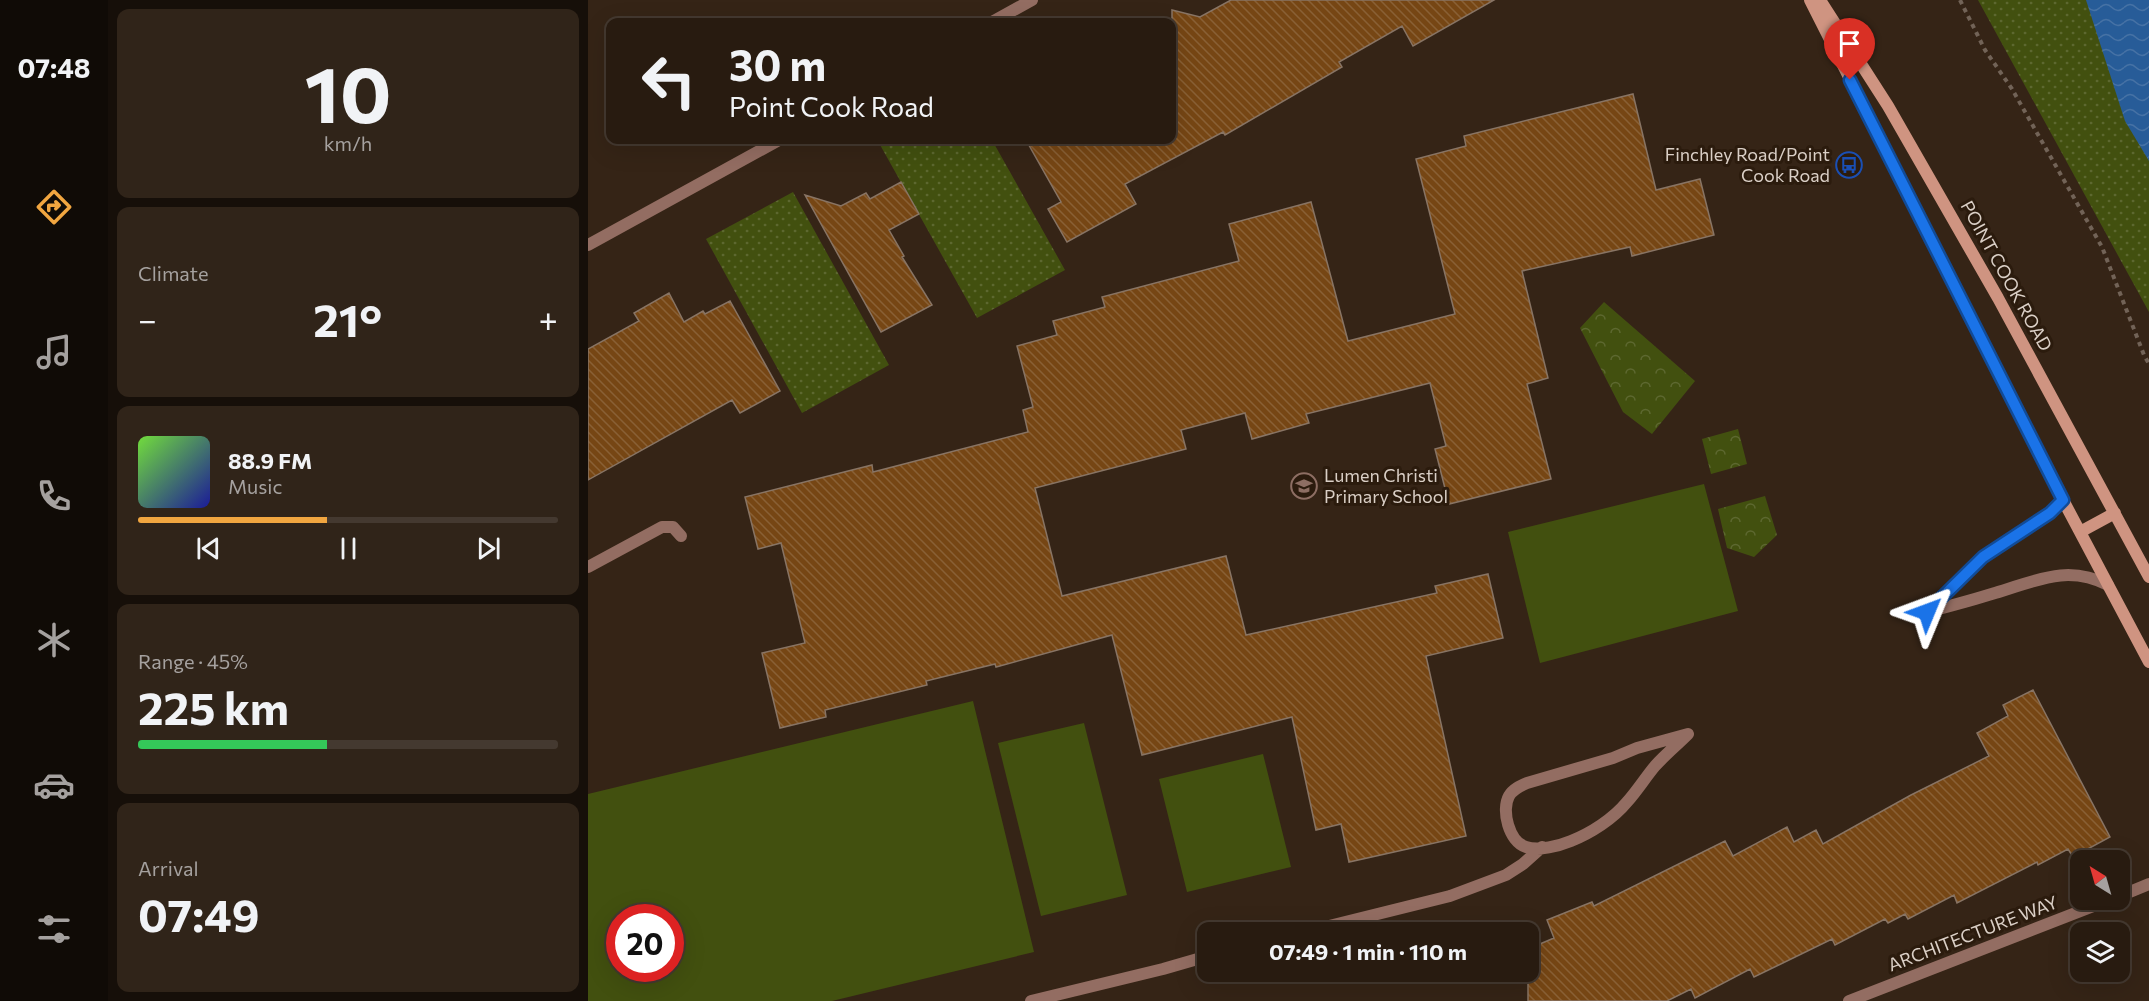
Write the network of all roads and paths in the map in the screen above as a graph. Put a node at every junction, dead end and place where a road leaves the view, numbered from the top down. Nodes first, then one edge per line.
1 (1032, 0) edge
2 (1809, 0) edge
3 (1820, 0) edge
4 (1960, 0) edge
5 (999, 18) edge
6 (772, 144) edge
7 (588, 245) edge
8 (2149, 364) edge
9 (2063, 500) junction
10 (2115, 513) junction
11 (2079, 532) junction
12 (681, 536) dead end
13 (588, 567) edge
14 (2149, 576) edge
15 (2108, 585) junction
16 (2149, 662) edge
17 (1542, 847) junction
18 (2149, 884) edge
19 (2130, 892) edge
20 (2083, 910) edge
21 (1345, 922) edge
22 (1197, 959) edge
23 (1030, 1001) edge
24 (1849, 1001) edge

1 - 5 street
2 - 9 main road
3 - 10 main road, POINT COOK ROAD
4 - 8 path
6 - 7 street
9 - 11 main road
9 - 15 street
10 - 11 main road
10 - 14 main road, POINT COOK ROAD
11 - 15 main road
12 - 13 street
15 - 16 main road
17 - 17 street
17 - 21 street
18 - 19 street
20 - 24 street, ARCHITECTURE WAY
22 - 23 street

